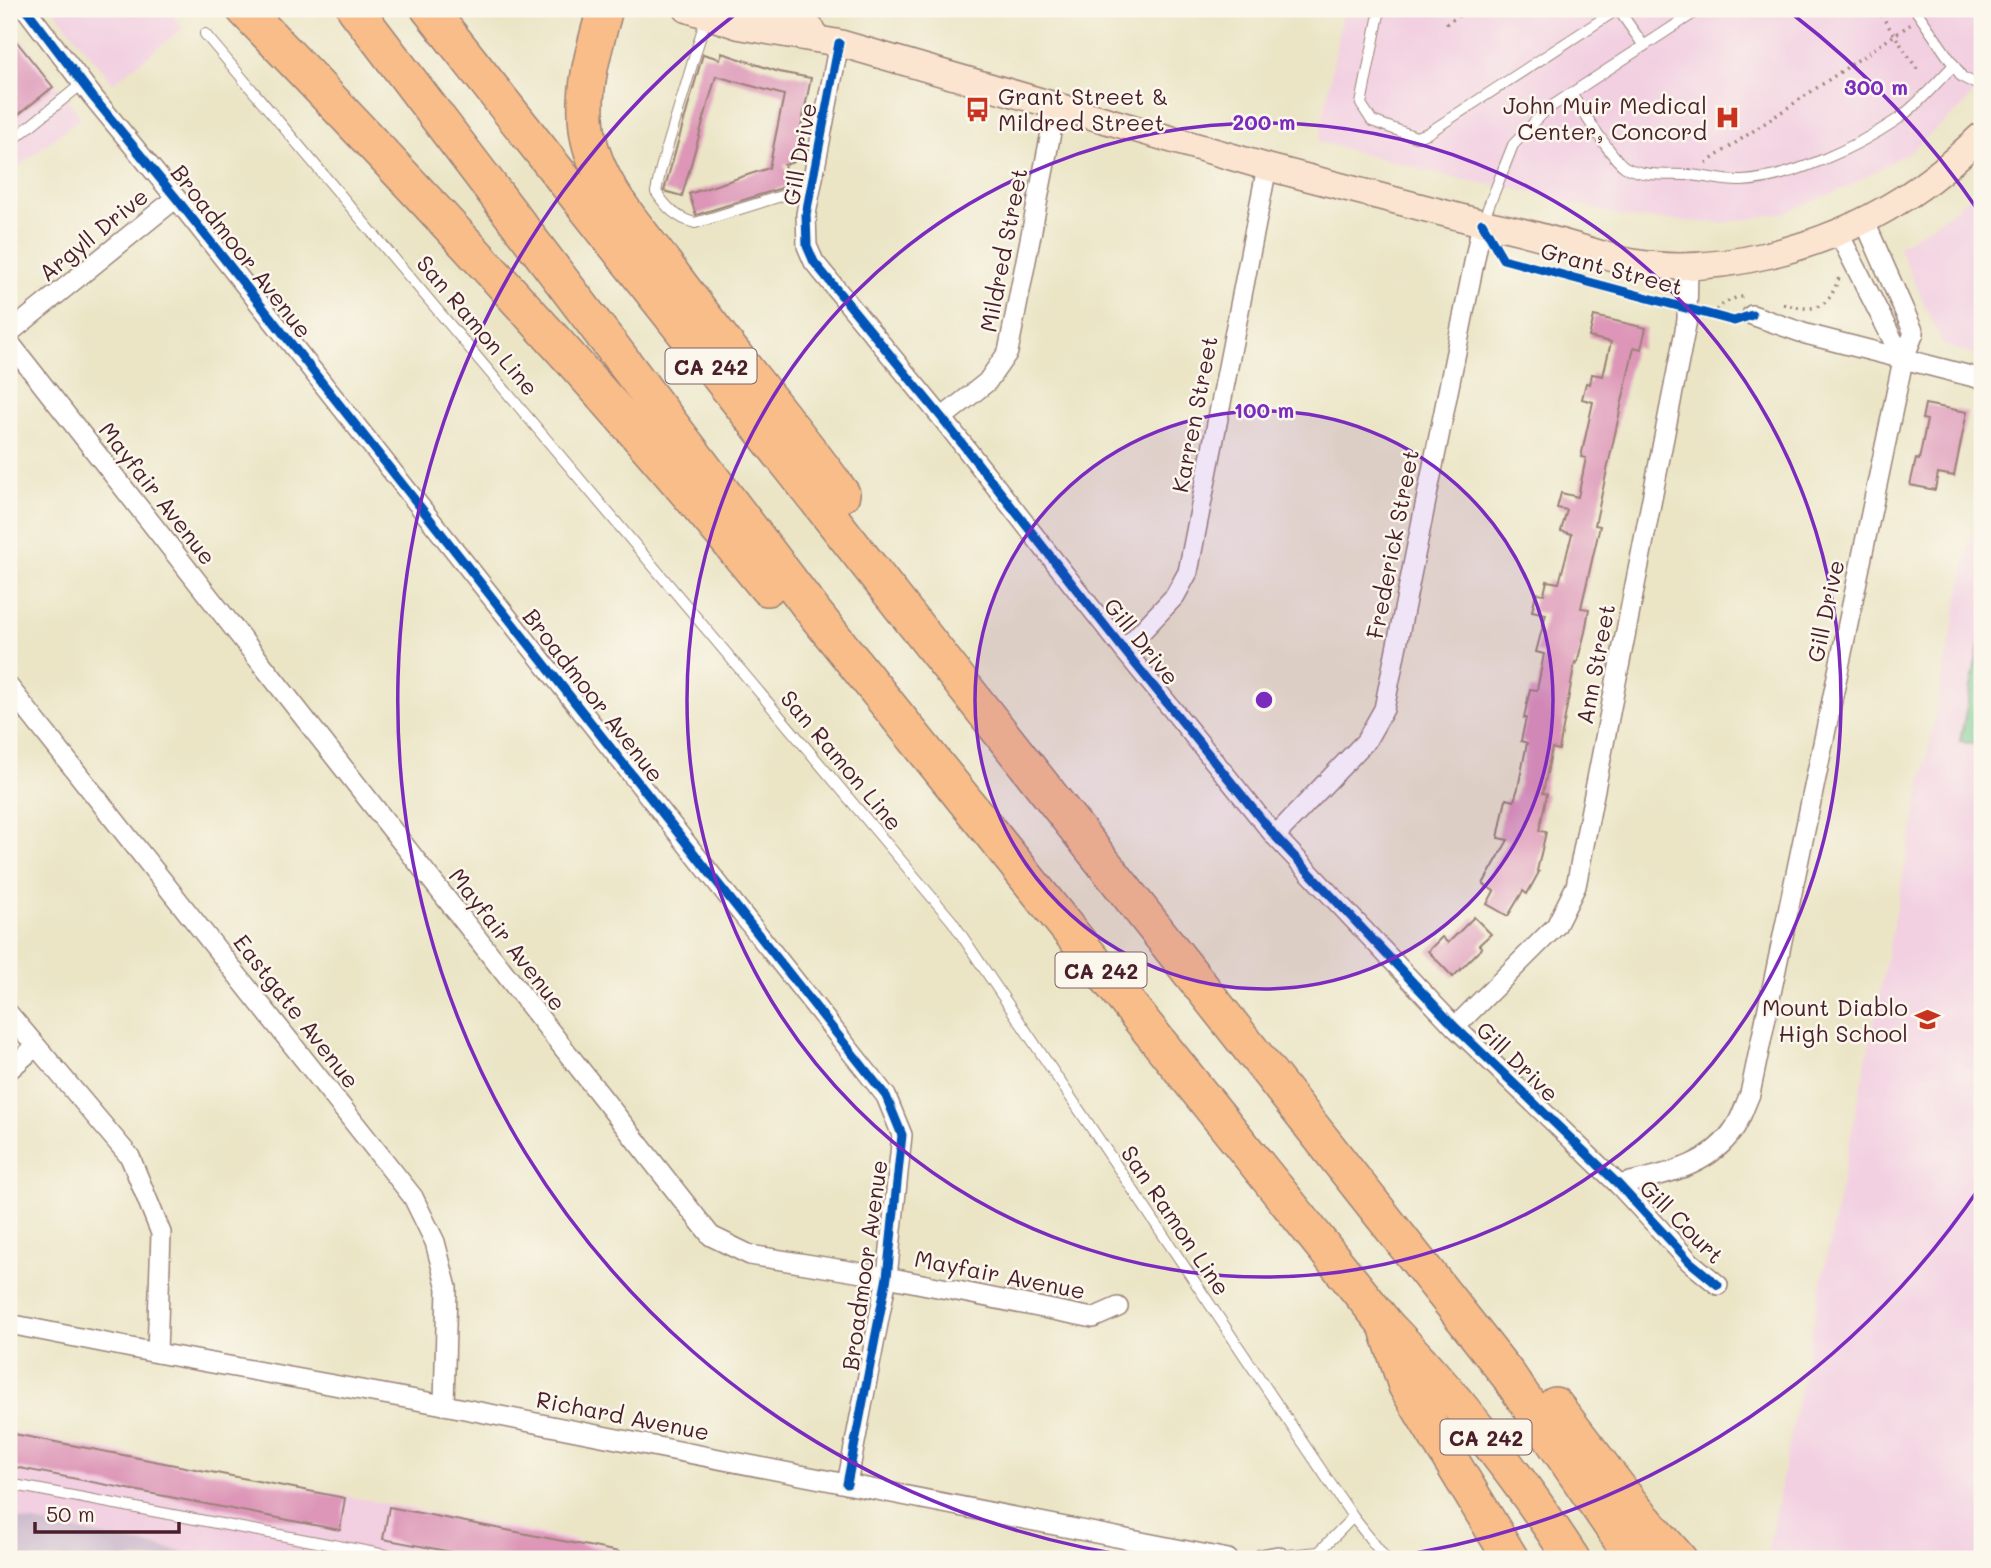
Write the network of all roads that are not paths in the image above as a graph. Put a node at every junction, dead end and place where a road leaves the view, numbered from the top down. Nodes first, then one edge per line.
1 (26, 9) edge
2 (244, 9) edge
3 (355, 9) edge
4 (429, 9) edge
5 (605, 9) edge
6 (769, 9) edge
7 (1380, 9) edge
8 (1618, 9) edge
9 (1700, 9) edge
10 (696, 12) edge
11 (1918, 13) edge
12 (205, 34) dead end
13 (839, 43) junction
14 (1644, 46) junction
15 (1954, 65) junction
16 (83, 83) junction
17 (1982, 87) edge
18 (1571, 94) junction
19 (1056, 107) junction
20 (1982, 135) edge
21 (9, 142) edge
22 (1267, 167) junction
23 (810, 187) junction
24 (176, 198) junction
25 (1864, 220) junction
26 (1482, 223) junction
27 (1838, 232) junction
28 (1688, 267) junction
29 (1752, 306) road end
30 (9, 334) edge
31 (9, 342) edge
32 (1903, 360) junction
33 (1982, 379) edge
34 (942, 418) junction
35 (816, 615) junction
36 (1124, 650) junction
37 (9, 687) edge
38 (994, 724) junction
39 (1275, 836) junction
40 (9, 1014) edge
41 (1455, 1027) junction
42 (35, 1047) junction
43 (9, 1070) edge
44 (1619, 1185) junction
45 (887, 1276) junction
46 (1718, 1284) dead end
47 (1118, 1307) dead end
48 (9, 1324) edge
49 (1386, 1325) junction
50 (157, 1353) junction
51 (1508, 1375) junction
52 (444, 1405) junction
53 (9, 1484) edge
54 (847, 1484) junction
55 (1353, 1517) junction
56 (1270, 1558) edge
57 (407, 1559) edge
58 (1228, 1559) edge
59 (1386, 1559) edge
60 (1511, 1559) edge
61 (1572, 1559) edge
62 (1634, 1559) edge
63 (1679, 1559) edge

1 - 16 street, Broadmoor Avenue
2 - 35 highway
3 - 35 highway, CA 242
4 - 38 highway, CA 242
5 - 38 highway
6 - 13 street, Grant Street
7 - 8 lane
8 - 14 lane
9 - 14 lane
10 - 13 street, Grant Street
10 - 23 lane
11 - 15 lane
12 - 55 lane, San Ramon Line
13 - 19 street, Grant Street
13 - 23 street, Gill Drive
14 - 18 lane
15 - 17 lane
15 - 18 lane
16 - 21 lane
16 - 24 street, Broadmoor Avenue
18 - 26 lane
19 - 22 street, Grant Street
19 - 34 street, Mildred Street
20 - 25 street, Grant Street
22 - 26 street, Grant Street
22 - 36 street, Karren Street
23 - 34 street, Gill Drive
24 - 30 street, Argyll Drive
24 - 45 street, Broadmoor Avenue
25 - 27 street, Grant Street
25 - 32 street, Gill Drive
26 - 28 street, Grant Street
26 - 39 street, Frederick Street
27 - 28 street, Grant Street
27 - 32 street
28 - 41 street, Ann Street
29 - 32 street
31 - 45 street, Mayfair Avenue
32 - 33 street
32 - 44 street, Gill Drive
34 - 36 street, Gill Drive
35 - 49 highway, CA 242
36 - 39 street, Gill Drive
37 - 52 street, Eastgate Avenue
38 - 51 highway, CA 242
39 - 41 street, Gill Drive
40 - 42 street
41 - 44 street, Gill Drive
42 - 43 street
42 - 50 street
44 - 46 street, Gill Court
45 - 47 street, Mayfair Avenue
45 - 54 street, Broadmoor Avenue
48 - 50 street, Richard Avenue
49 - 60 highway
49 - 61 highway, CA 242
50 - 52 street, Richard Avenue
51 - 62 highway, CA 242
51 - 63 highway
52 - 54 street, Richard Avenue
53 - 57 lane
54 - 58 street, Richard Avenue
55 - 56 lane
55 - 59 lane, San Ramon Line

